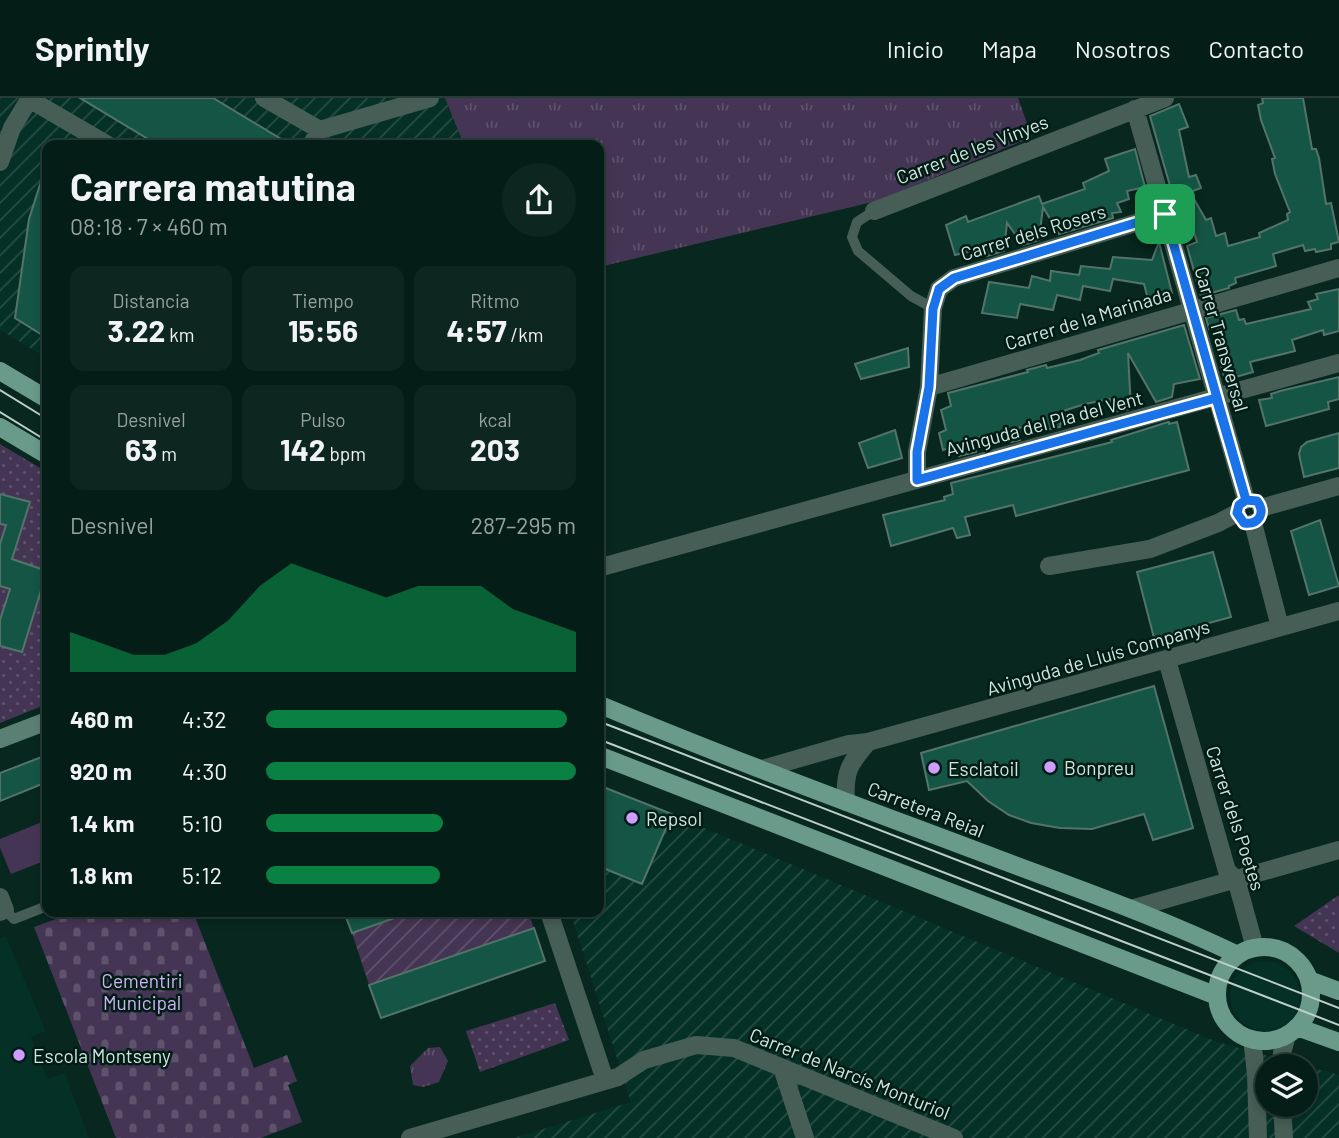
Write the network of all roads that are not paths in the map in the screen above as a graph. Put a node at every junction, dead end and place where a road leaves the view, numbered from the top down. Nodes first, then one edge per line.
1 (29, 98) edge
2 (264, 98) edge
3 (430, 98) edge
4 (1165, 98) edge
5 (1135, 109) junction
6 (315, 138) edge
7 (100, 140) edge
8 (0, 162) edge
9 (874, 211) joint
10 (1165, 214) junction
11 (1339, 268) edge
12 (933, 309) junction
13 (1193, 309) junction
14 (1339, 363) edge
15 (0, 371) edge
16 (929, 387) junction
17 (42, 396) edge
18 (1216, 398) junction
19 (0, 427) edge
20 (42, 453) edge
21 (917, 480) junction
22 (1339, 486) edge
23 (1249, 511) junction
24 (604, 566) edge
25 (1049, 566) dead end
26 (1339, 611) edge
27 (1280, 627) junction
28 (1167, 660) junction
29 (604, 706) edge
30 (42, 723) edge
31 (0, 739) edge
32 (868, 742) junction
33 (604, 757) edge
34 (762, 769) junction
35 (846, 802) junction
36 (1339, 850) edge
37 (1236, 879) junction
38 (2, 906) edge
39 (42, 908) edge
40 (1131, 909) junction
41 (551, 917) edge
42 (1246, 952) junction
43 (1308, 980) junction
44 (1339, 991) edge
45 (1217, 996) junction
46 (1292, 1031) junction
47 (1252, 1039) junction
48 (1339, 1042) edge
49 (1282, 1054) edge
50 (782, 1068) junction
51 (605, 1080) junction
52 (1282, 1117) edge
53 (410, 1138) edge
54 (805, 1138) edge
55 (954, 1138) edge
56 (1258, 1138) edge
57 (1283, 1138) edge

1 - 7 street
1 - 8 street
2 - 6 street
3 - 6 street
4 - 5 street, Carrer de les Vinyes
5 - 9 street, Carrer de les Vinyes
5 - 10 street, Carrer Transversal
9 - 12 lane
10 - 12 street, Carrer dels Rosers
10 - 13 street, Carrer Transversal
11 - 13 street, Carrer de la Marinada
12 - 16 street, Carrer dels Rosers
13 - 16 street, Carrer de la Marinada
13 - 18 street, Carrer Transversal
14 - 18 street, Avinguda del Pla del Vent
15 - 17 main road
16 - 21 street, Carrer dels Rosers
18 - 21 street, Avinguda del Pla del Vent
18 - 23 street, Carrer Transversal
19 - 20 main road
21 - 24 street, Avinguda del Pla del Vent
22 - 23 street
23 - 25 street
23 - 27 street, Carrer Transversal
26 - 27 street, Avinguda de Lluís Companys
27 - 28 street, Avinguda de Lluís Companys
28 - 32 street, Avinguda de Lluís Companys
28 - 37 street, Carrer dels Poetes
29 - 34 main road, Carretera Reial
30 - 31 street
32 - 34 street, Avinguda de Lluís Companys
32 - 35 street
33 - 45 main road
34 - 35 main road, Carretera Reial
35 - 40 main road, Carretera Reial
36 - 37 street
37 - 40 street
37 - 42 street, Carrer dels Poetes
38 - 39 lane
40 - 42 main road, Carretera Reial
41 - 51 street
42 - 43 main road, Carretera Reial
42 - 45 main road
43 - 44 main road
43 - 46 main road
45 - 47 main road
46 - 47 main road
46 - 48 main road
46 - 49 street
47 - 56 street
50 - 51 street, Carrer de Narcís Monturiol
50 - 54 street
50 - 55 street, Carrer de Narcís Monturiol
51 - 53 street, Carrer de Narcís Monturiol
52 - 57 street

